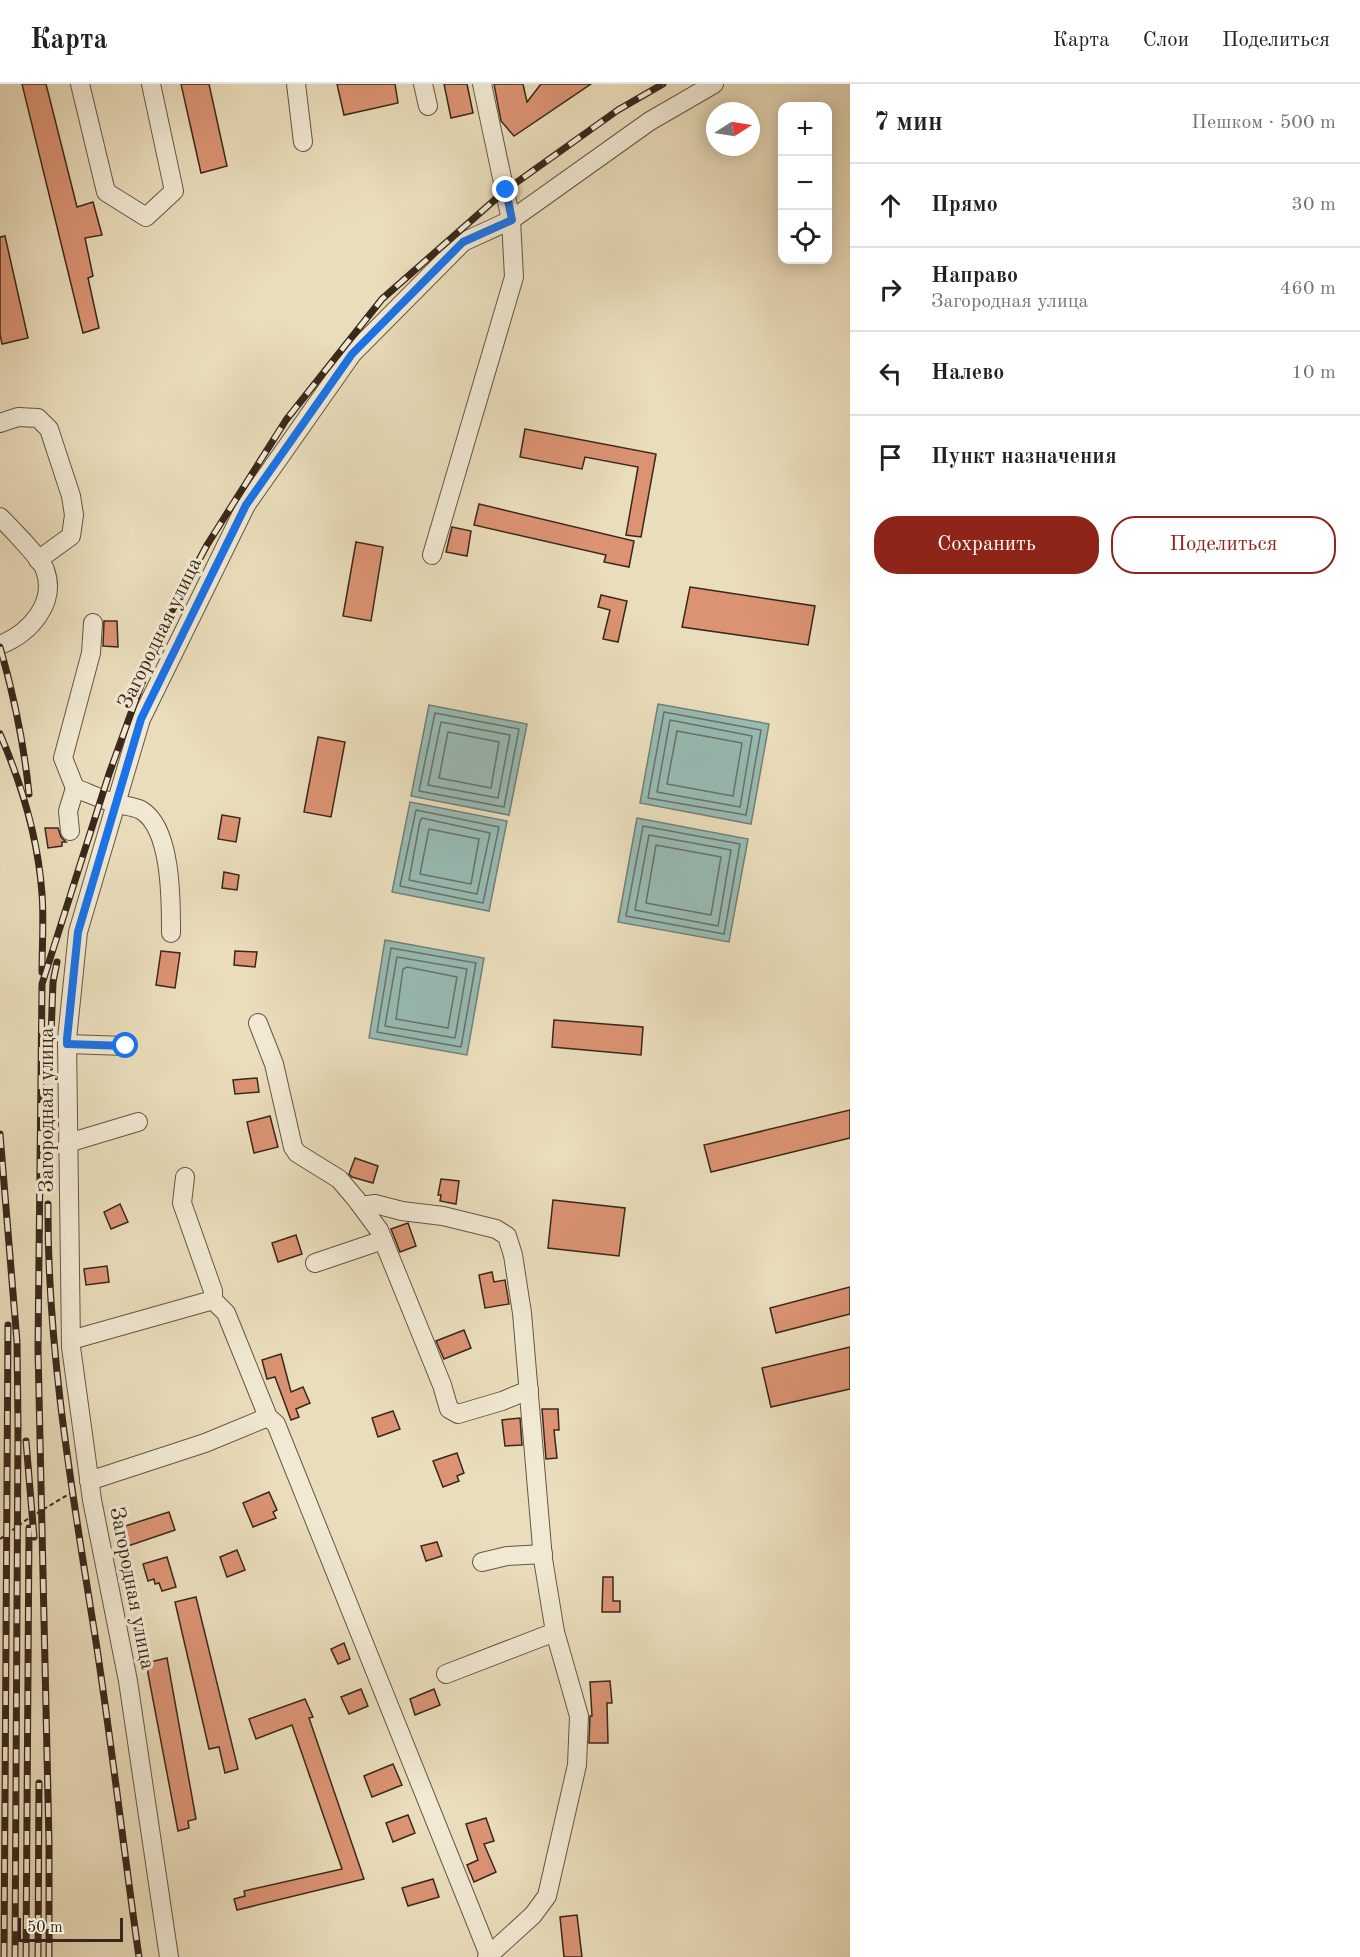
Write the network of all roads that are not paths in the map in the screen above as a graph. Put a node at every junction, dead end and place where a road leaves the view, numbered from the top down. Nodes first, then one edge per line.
1 (80, 84) edge
2 (151, 84) edge
3 (296, 84) edge
4 (423, 84) edge
5 (482, 84) edge
6 (714, 84) edge
7 (428, 106) dead end
8 (303, 142) dead end
9 (512, 220) junction
10 (0, 423) edge
11 (0, 517) edge
12 (432, 555) dead end
13 (38, 560) junction
14 (93, 623) dead end
15 (0, 645) edge
16 (75, 788) junction
17 (116, 804) junction
18 (70, 831) dead end
19 (171, 933) dead end
20 (258, 1023) dead end
21 (67, 1044) junction
22 (126, 1046) dead end
23 (138, 1122) dead end
24 (68, 1143) junction
25 (185, 1177) dead end
26 (362, 1206) junction
27 (383, 1240) junction
28 (315, 1263) dead end
29 (213, 1300) junction
30 (71, 1340) junction
31 (529, 1390) junction
32 (268, 1417) junction
33 (89, 1482) junction
34 (543, 1554) junction
35 (482, 1562) dead end
36 (555, 1632) junction
37 (446, 1674) dead end
38 (488, 1956) edge
39 (169, 1957) edge

1 - 2 street
3 - 8 street
4 - 7 street
5 - 9 street
6 - 9 street, Загородная улица
9 - 12 street
9 - 17 street, Загородная улица
10 - 13 street
11 - 13 street
13 - 15 street
14 - 16 street
16 - 17 street
16 - 18 street
17 - 19 street
17 - 21 street, Загородная улица
20 - 26 street
21 - 22 street
21 - 24 street, Загородная улица
23 - 24 street
24 - 30 street, Загородная улица
25 - 29 street
26 - 27 street
26 - 31 street
27 - 28 street
27 - 31 street
29 - 30 street
29 - 32 street
30 - 33 street, Загородная улица
31 - 34 street
32 - 33 street
32 - 38 street
33 - 39 street, Загородная улица
34 - 35 street
34 - 36 street
36 - 37 street
36 - 38 street

